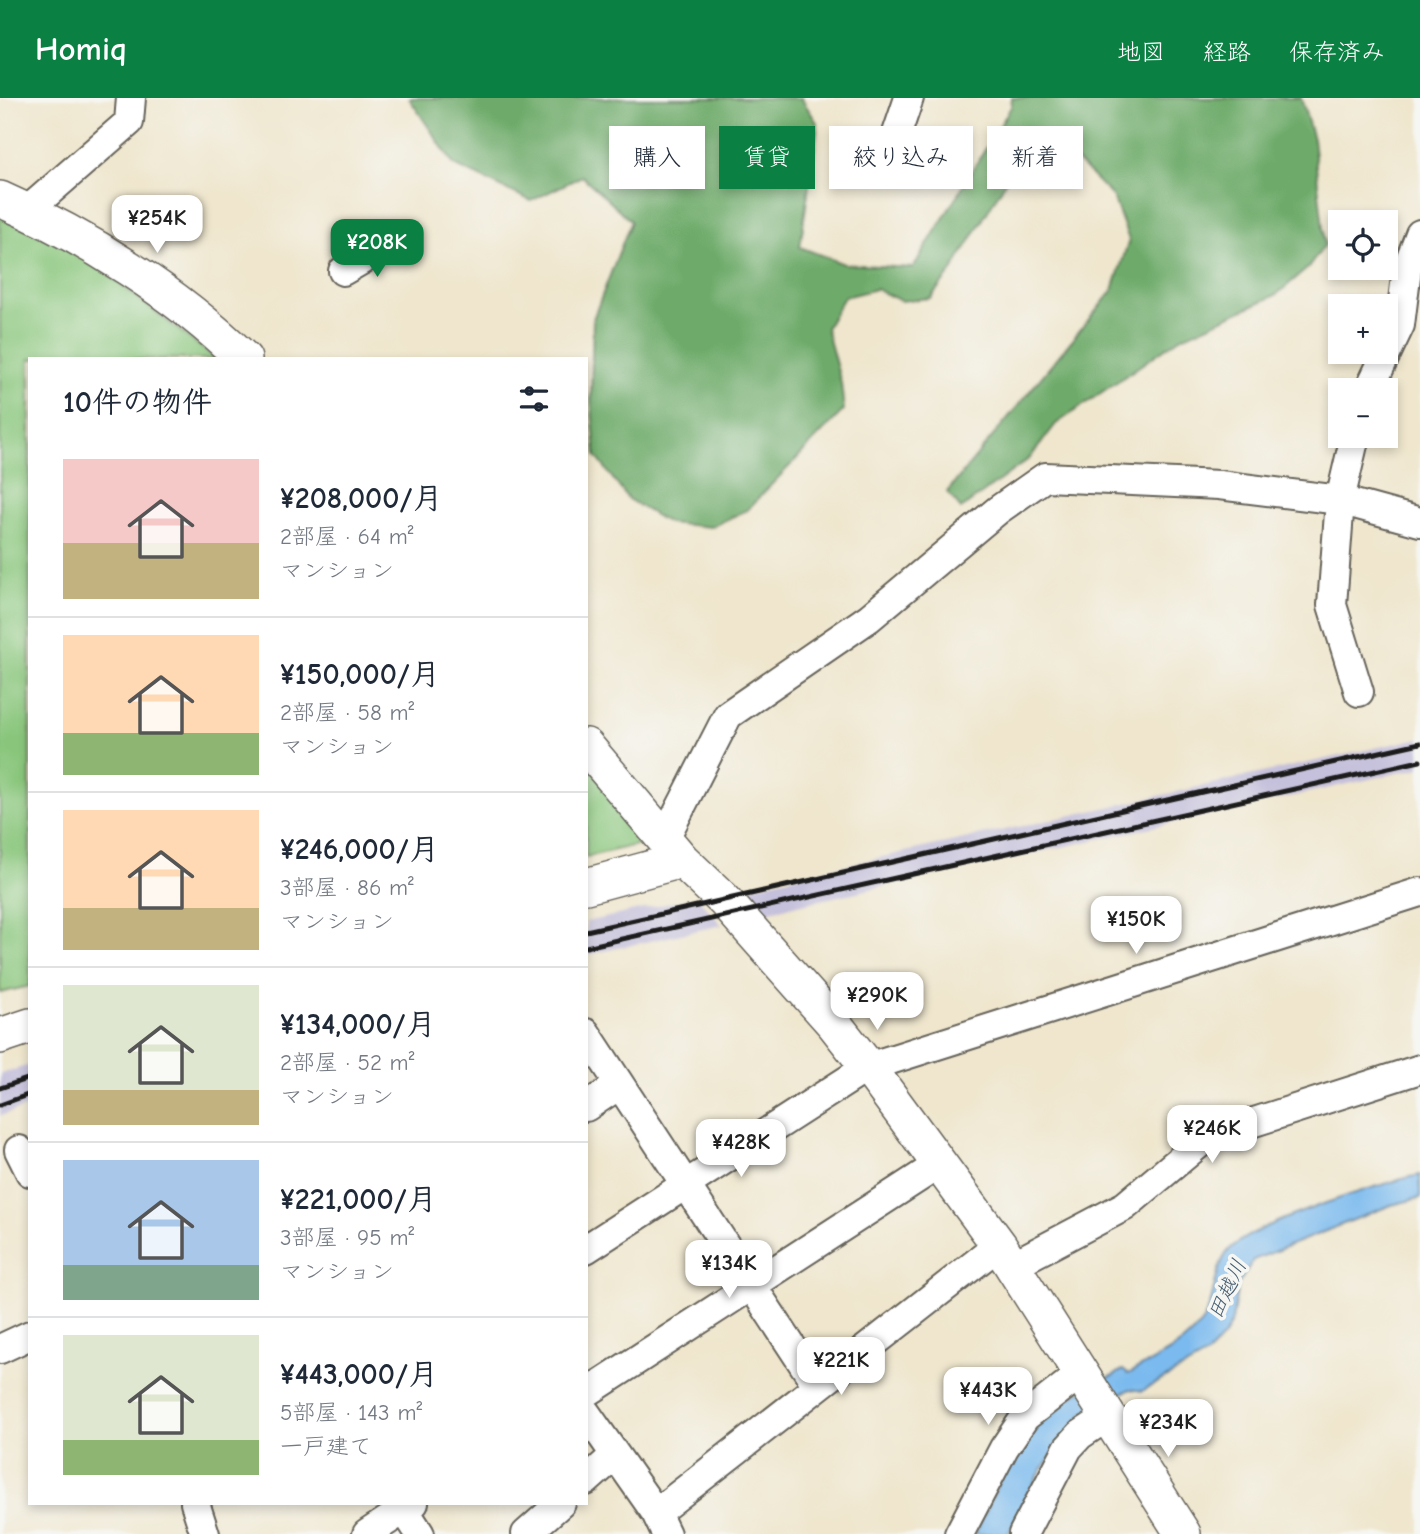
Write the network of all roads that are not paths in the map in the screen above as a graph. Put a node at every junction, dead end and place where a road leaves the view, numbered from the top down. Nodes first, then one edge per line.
1 (131, 98) edge
2 (909, 98) edge
3 (900, 126) edge
4 (14, 205) edge
5 (1420, 234) edge
6 (386, 246) dead end
7 (344, 271) dead end
8 (241, 357) edge
9 (1375, 378) edge
10 (1352, 448) edge
11 (1340, 500) junction
12 (1420, 522) edge
13 (1359, 692) dead end
14 (588, 748) edge
15 (674, 849) junction
16 (588, 885) edge
17 (1420, 893) edge
18 (28, 1027) edge
19 (588, 1035) edge
20 (0, 1036) edge
21 (868, 1067) junction
22 (1420, 1069) edge
23 (619, 1085) junction
24 (588, 1106) edge
25 (941, 1163) junction
26 (684, 1186) junction
27 (588, 1249) edge
28 (1005, 1256) junction
29 (750, 1287) junction
30 (28, 1336) edge
31 (0, 1349) edge
32 (1082, 1377) junction
33 (817, 1385) junction
34 (588, 1392) edge
35 (1106, 1415) junction
36 (588, 1416) edge
37 (614, 1456) junction
38 (588, 1479) edge
39 (196, 1505) edge
40 (406, 1505) edge
41 (559, 1505) edge
42 (661, 1524) edge
43 (205, 1534) edge
44 (367, 1534) edge
45 (421, 1534) edge
46 (526, 1534) edge
47 (959, 1534) edge
48 (1023, 1534) edge
49 (1183, 1534) edge

1 - 4 street
2 - 3 street
4 - 8 street
5 - 9 street
6 - 7 street
10 - 11 street
11 - 12 street
11 - 13 street
11 - 15 street
14 - 15 street
15 - 16 street
15 - 21 street
17 - 21 street
18 - 20 street
19 - 23 street
21 - 25 street
21 - 26 street
22 - 28 street
23 - 24 street
23 - 26 street
25 - 28 street
25 - 29 street
26 - 27 street
26 - 29 street
28 - 32 street
28 - 33 street
29 - 33 street
29 - 34 street
30 - 31 street
32 - 35 street
32 - 47 street
33 - 42 street
35 - 48 street
35 - 49 street
36 - 37 street
37 - 38 street
37 - 42 street
39 - 43 street
40 - 44 street
40 - 45 street
41 - 46 street

